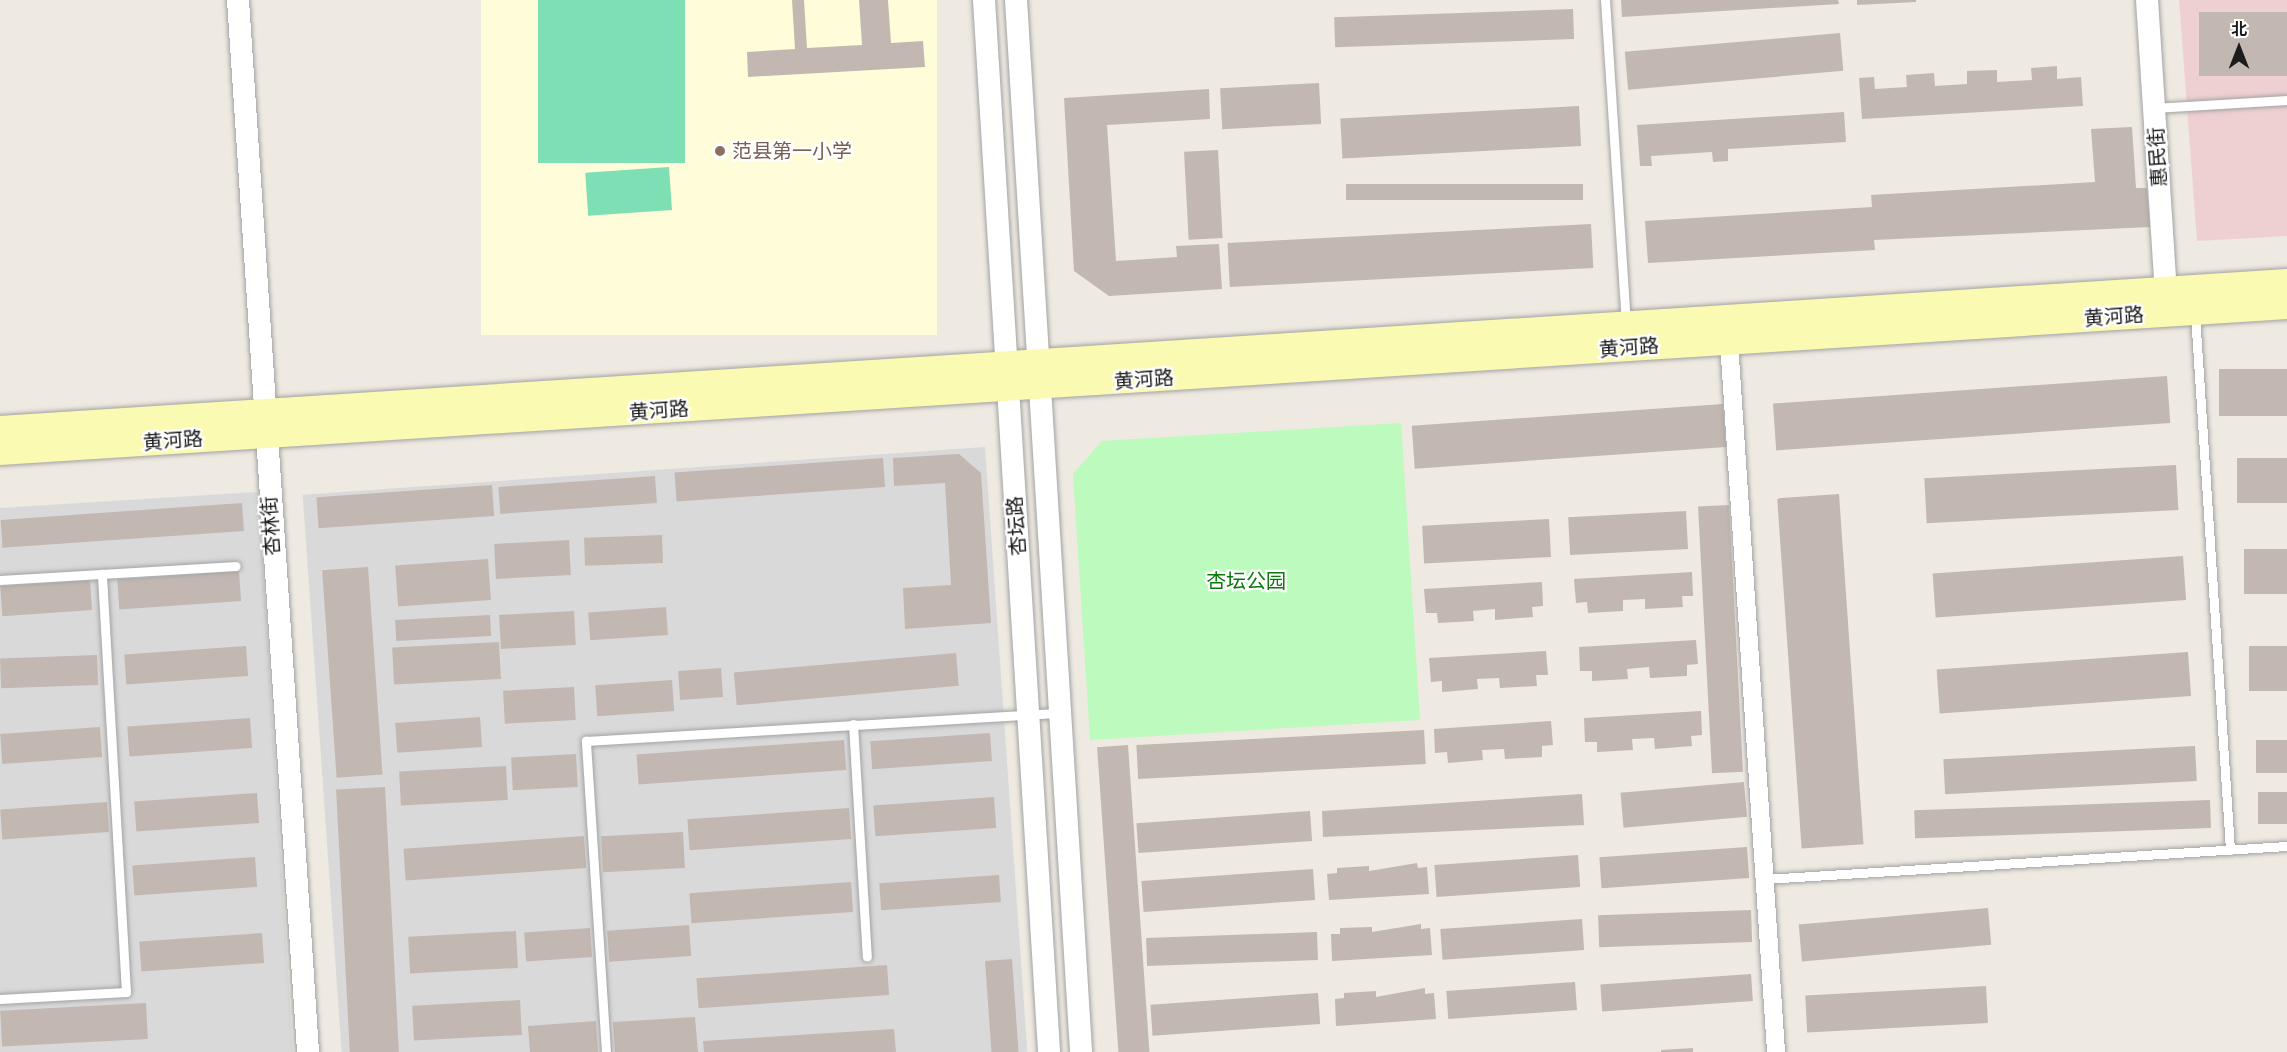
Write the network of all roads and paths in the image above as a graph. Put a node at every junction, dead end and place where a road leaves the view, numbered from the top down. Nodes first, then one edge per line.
1 (238, 0) edge
2 (984, 0) edge
3 (1016, 0) edge
4 (1605, 0) edge
5 (2147, 0) edge
6 (2287, 100) edge
7 (2154, 108) junction
8 (2287, 282) edge
9 (2167, 302) junction
10 (2287, 306) edge
11 (2195, 312) junction
12 (1626, 325) junction
13 (1729, 342) junction
14 (1039, 375) junction
15 (1007, 377) junction
16 (264, 424) junction
17 (0, 429) edge
18 (0, 452) edge
19 (236, 566) dead end
20 (102, 574) junction
21 (0, 580) edge
22 (1060, 713) junction
23 (1028, 715) junction
24 (853, 724) junction
25 (2287, 846) edge
26 (2230, 849) junction
27 (1765, 879) junction
28 (867, 957) dead end
29 (0, 999) edge
30 (308, 1052) edge
31 (606, 1052) edge
32 (1049, 1052) edge
33 (1081, 1052) edge
34 (1776, 1052) edge

1 - 16 street, 杏林街
2 - 15 street, 杏坛路
3 - 14 street, 杏坛路
4 - 12 lane
5 - 7 street, 惠民街
6 - 7 lane
7 - 9 street, 惠民街
8 - 9 main road, 黄河路
9 - 11 main road, 黄河路
9 - 12 main road, 黄河路
9 - 13 main road, 黄河路
10 - 11 main road, 黄河路
11 - 26 lane
12 - 14 main road, 黄河路
13 - 14 main road, 黄河路
13 - 27 street
14 - 15 main road, 黄河路
14 - 22 street, 杏坛路
15 - 16 main road, 黄河路
15 - 23 street, 杏坛路
16 - 17 main road, 黄河路
16 - 18 main road, 黄河路
16 - 30 street, 杏林街
19 - 20 lane
20 - 21 lane
20 - 29 lane
22 - 23 lane
22 - 33 street, 杏坛路
23 - 24 lane
23 - 32 street, 杏坛路
24 - 28 lane
24 - 31 lane
25 - 26 lane
26 - 27 lane
27 - 34 street

